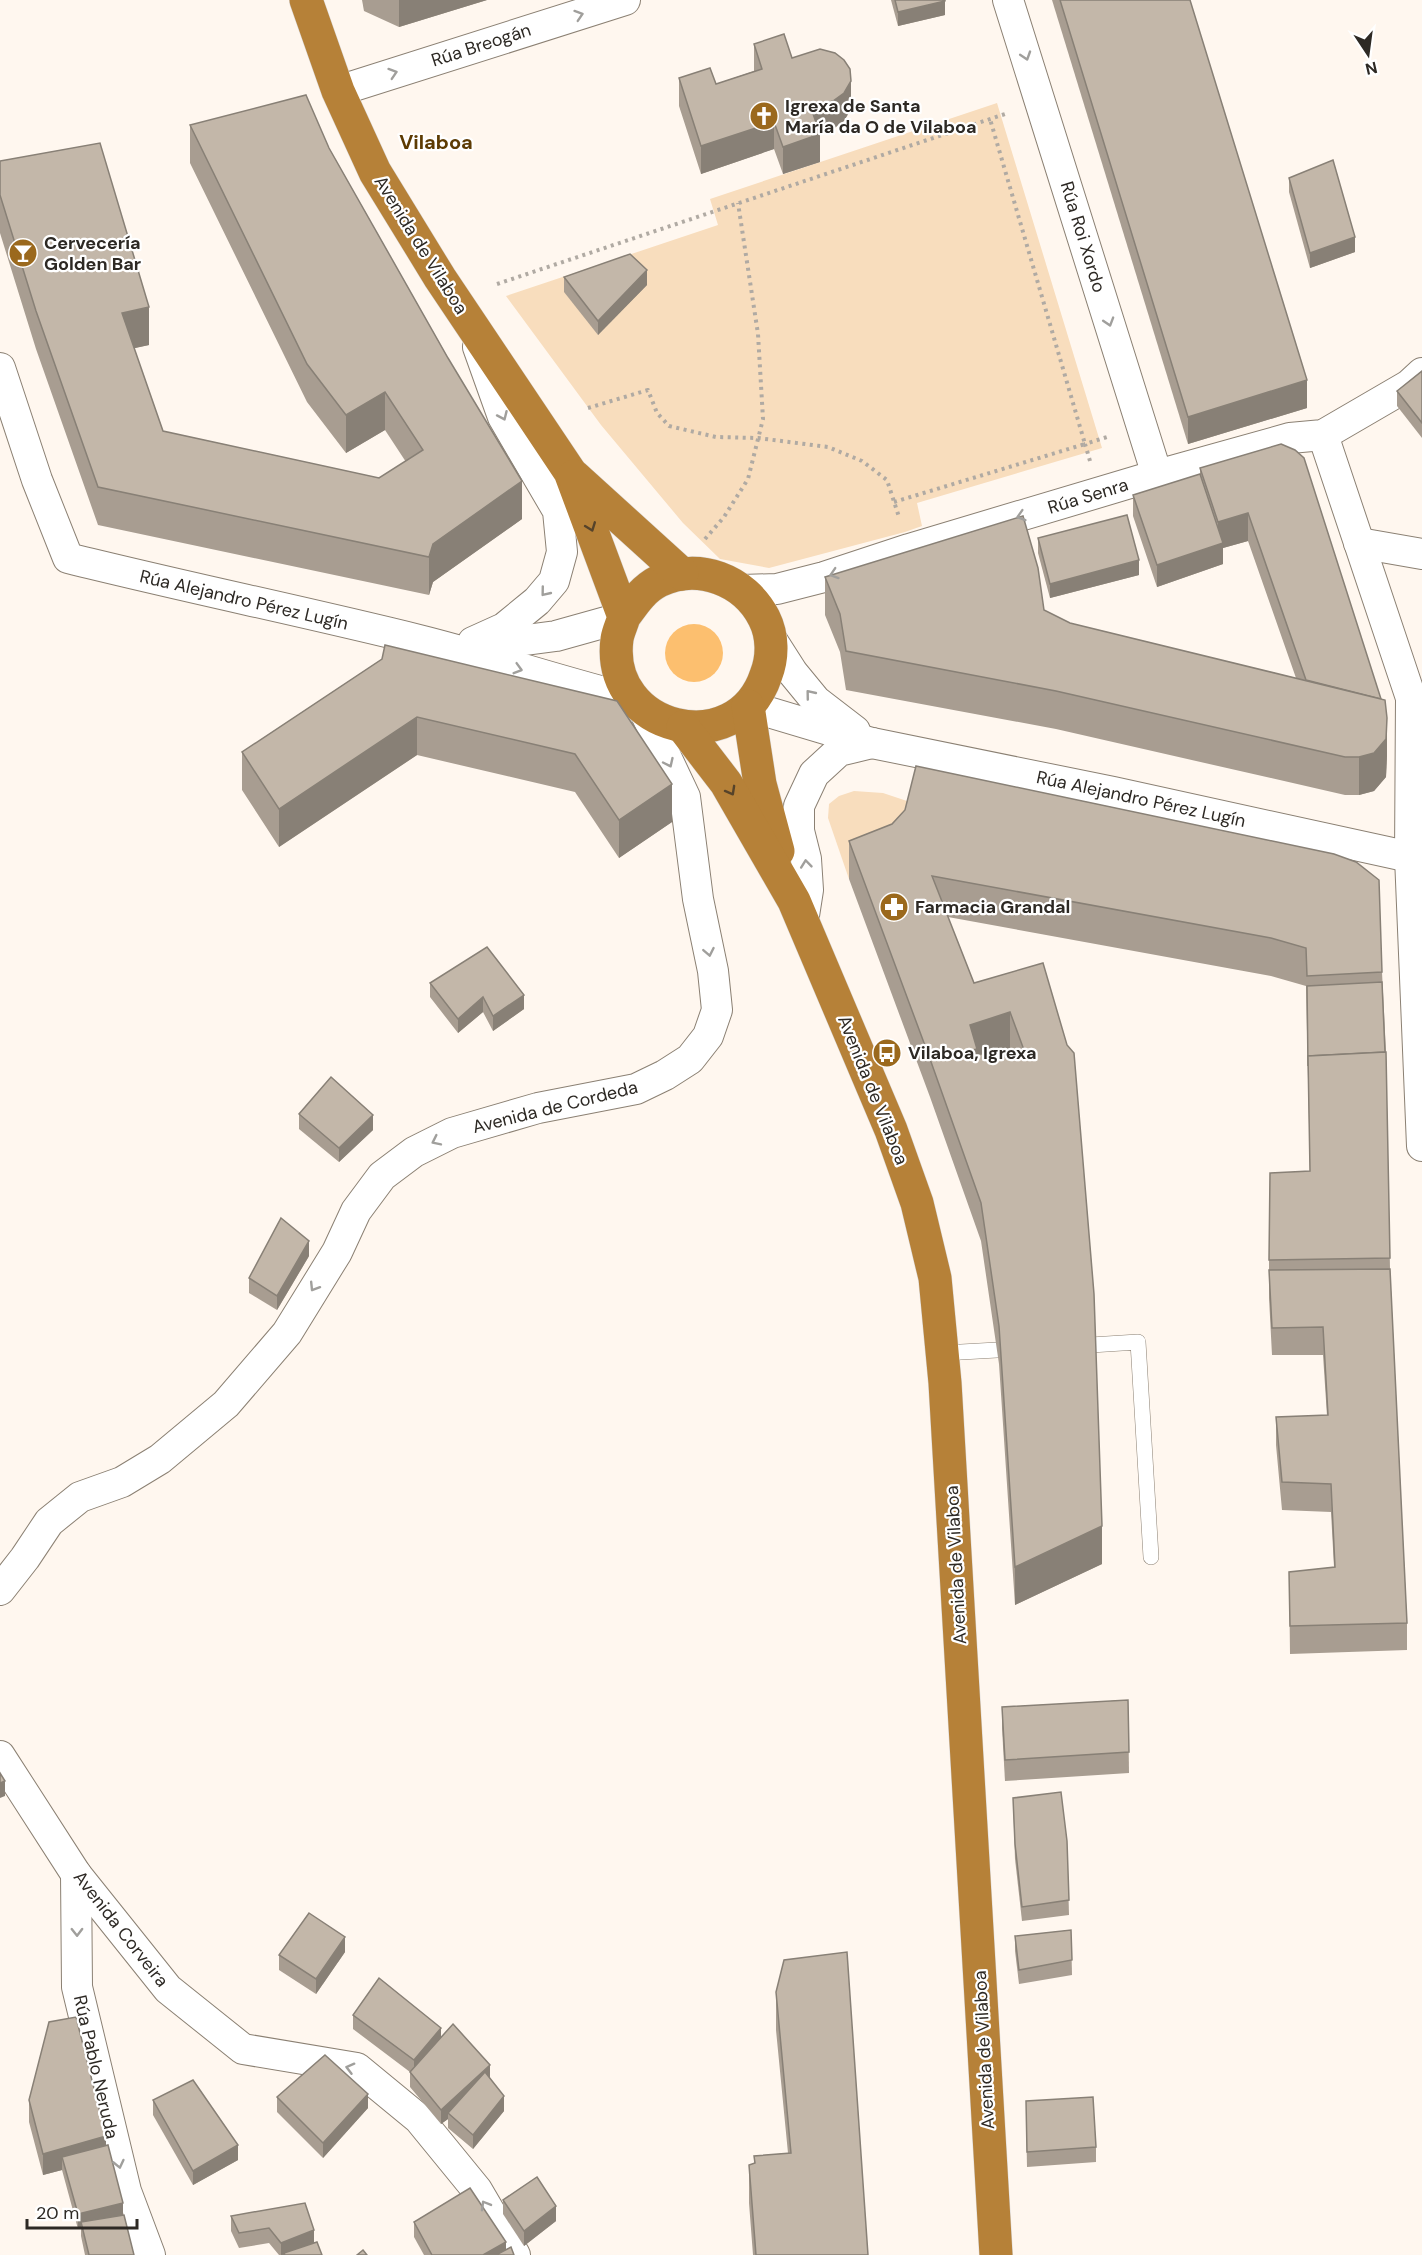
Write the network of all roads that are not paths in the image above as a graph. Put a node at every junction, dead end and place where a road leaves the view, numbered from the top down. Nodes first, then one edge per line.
1 (306, 0) edge
2 (625, 0) edge
3 (1008, 0) edge
4 (338, 92) junction
5 (469, 321) junction
6 (0, 368) edge
7 (1422, 373) edge
8 (1323, 435) junction
9 (570, 472) junction
10 (1157, 475) junction
11 (1359, 543) junction
12 (1422, 554) edge
13 (682, 574) junction
14 (742, 590) junction
15 (624, 617) junction
16 (770, 637) junction
17 (421, 641) junction
18 (473, 642) junction
19 (639, 705) junction
20 (748, 706) junction
21 (683, 727) junction
22 (872, 743) junction
23 (1410, 857) junction
24 (799, 911) junction
25 (1422, 1146) edge
26 (1058, 1346) edge
27 (1035, 1348) edge
28 (943, 1353) junction
29 (1151, 1557) dead end
30 (0, 1590) edge
31 (0, 1756) edge
32 (76, 1874) junction
33 (150, 2255) edge
34 (515, 2255) edge
35 (996, 2255) edge

1 - 4 highway, Avenida de Vilaboa
4 -> 2 street, Rúa Breogán
3 -> 10 street, Rúa Roi Xordo
4 - 5 highway, Avenida de Vilaboa
5 - 9 highway, Avenida de Vilaboa
5 -> 18 street, Rúa Alejandro Pérez Lugín
6 - 17 street, Rúa Alejandro Pérez Lugín
7 - 8 street, Rúa Senra
8 - 10 street, Rúa Senra
8 - 11 street
9 - 13 highway, Avenida de Vilaboa
9 -> 15 highway, Avenida de Vilaboa
10 -> 14 street, Rúa Senra
11 - 12 street
11 - 23 street
13 - 14 highway
13 - 15 highway
14 - 16 highway
15 - 18 street, Rúa Alejandro Pérez Lugín
15 - 19 highway
16 - 20 highway
22 -> 16 street, Rúa Alejandro Pérez Lugín
17 - 18 street, Rúa Alejandro Pérez Lugín
17 -> 19 street, Rúa Alejandro Pérez Lugín
19 - 21 highway
19 -> 30 street, Avenida de Cordeda
20 - 21 highway
20 - 22 street, Rúa Alejandro Pérez Lugín
20 - 24 highway, Avenida de Vilaboa
21 -> 24 highway, Avenida de Vilaboa
22 - 23 street, Rúa Alejandro Pérez Lugín
24 -> 22 street, Rúa Alejandro Pérez Lugín
23 - 25 street
24 - 28 highway, Avenida de Vilaboa
26 - 29 lane
27 - 28 lane
28 - 35 highway, Avenida de Vilaboa
31 - 32 street, Avenida Corveira
32 -> 33 street, Rúa Pablo Neruda
34 -> 32 street, Avenida Corveira

